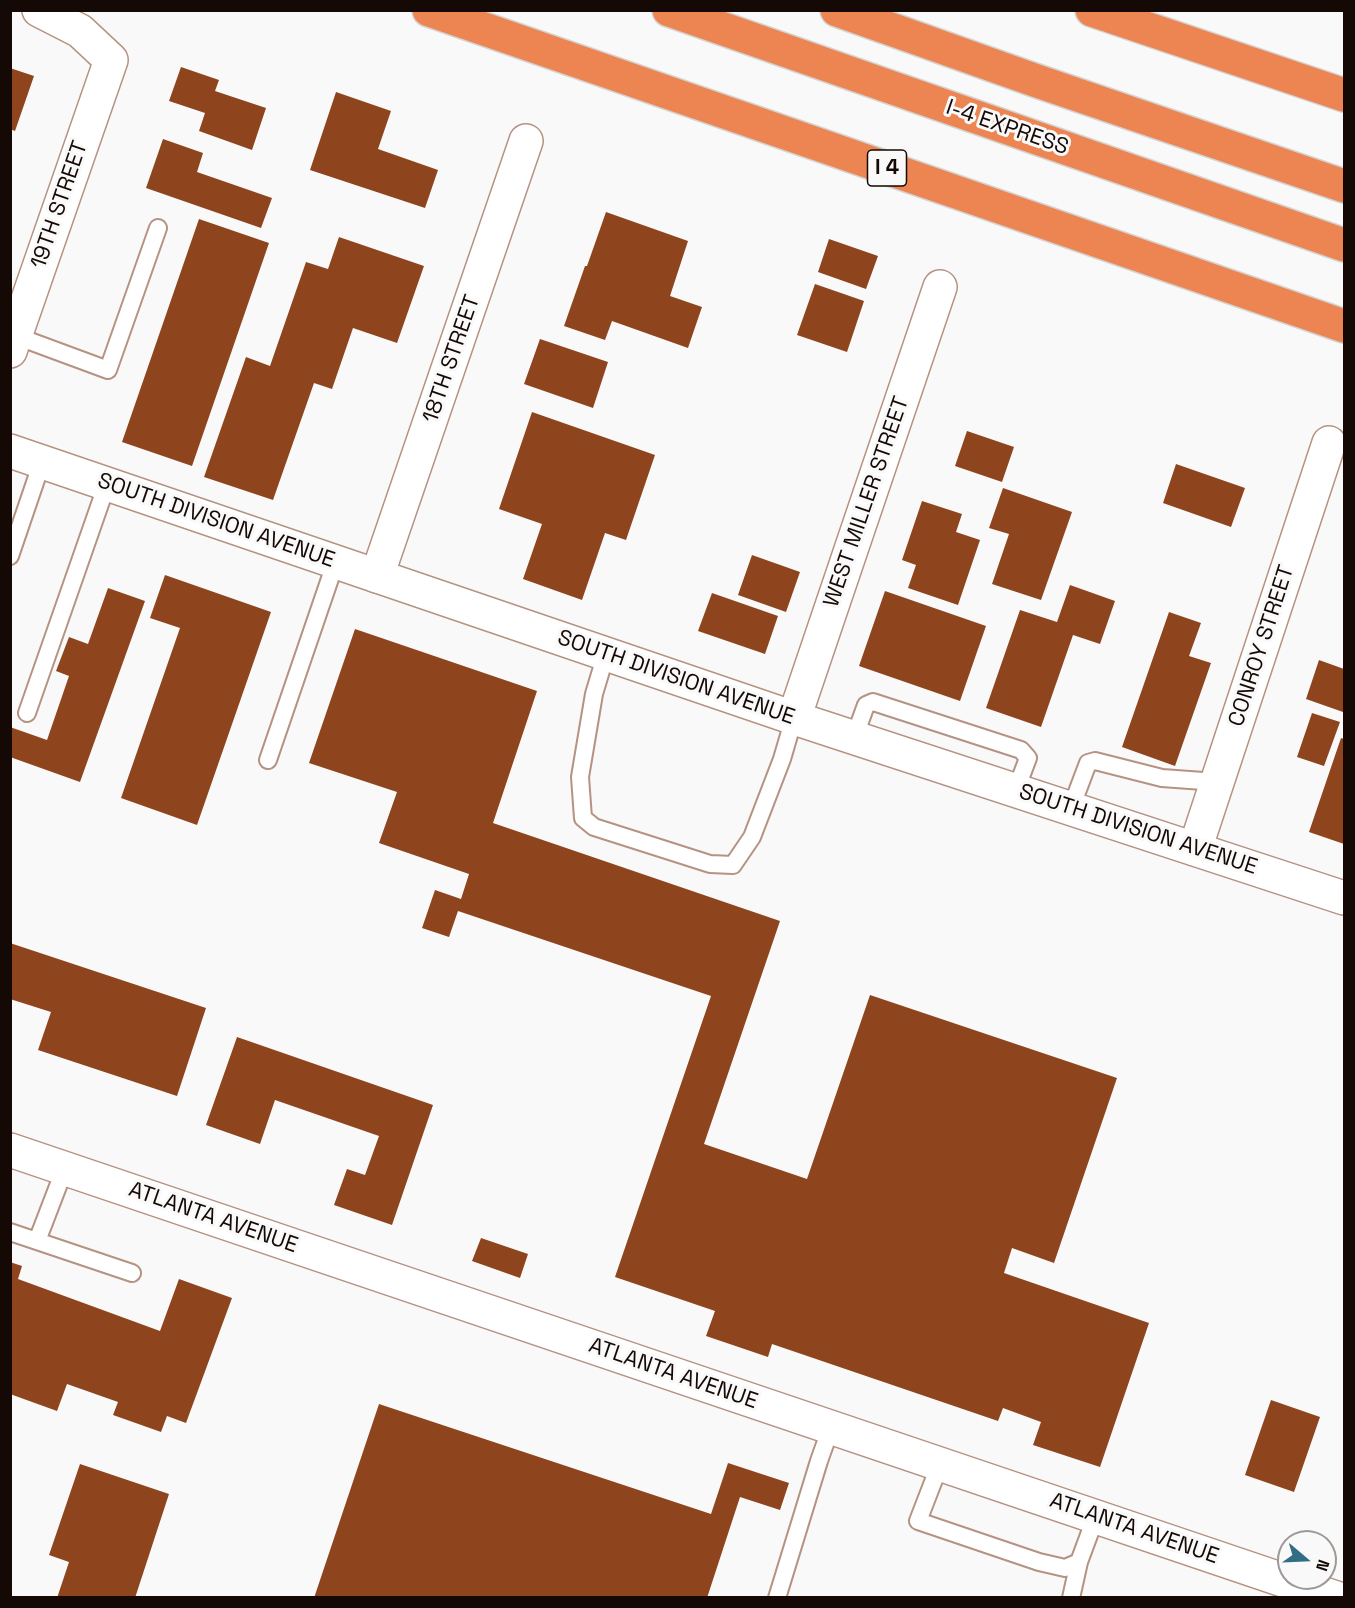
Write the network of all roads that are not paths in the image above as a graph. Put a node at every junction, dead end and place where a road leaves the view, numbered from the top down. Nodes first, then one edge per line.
1 (39, 10) edge
2 (429, 10) edge
3 (669, 10) edge
4 (837, 10) edge
5 (1092, 10) edge
6 (1344, 94) edge
7 (526, 141) dead end
8 (1344, 186) edge
9 (158, 228) dead end
10 (1344, 244) edge
11 (940, 287) dead end
12 (1344, 326) edge
13 (13, 343) edge
14 (1329, 443) dead end
15 (10, 451) edge
16 (42, 462) junction
17 (107, 484) junction
18 (10, 556) edge
19 (336, 561) junction
20 (378, 576) junction
21 (606, 654) junction
22 (27, 713) dead end
23 (794, 718) junction
24 (268, 760) dead end
25 (1217, 782) junction
26 (1071, 808) junction
27 (1195, 849) junction
28 (1344, 897) edge
29 (10, 1150) edge
30 (64, 1168) junction
31 (10, 1232) edge
32 (37, 1241) junction
33 (132, 1273) dead end
34 (831, 1427) junction
35 (940, 1464) junction
36 (1096, 1516) junction
37 (1079, 1562) junction
38 (777, 1598) edge
39 (1071, 1598) edge
40 (1336, 1598) edge

1 - 13 street, 19TH STREET
2 - 12 highway, I 4
3 - 10 highway, I-4 EXPRESS
4 - 8 highway
5 - 6 highway
7 - 20 street, 18TH STREET
9 - 13 lane
11 - 23 street, WEST MILLER STREET
14 - 25 street, CONROY STREET
15 - 16 street, SOUTH DIVISION AVENUE
16 - 17 street, SOUTH DIVISION AVENUE
16 - 18 lane
17 - 19 street, SOUTH DIVISION AVENUE
17 - 22 lane
19 - 20 street, SOUTH DIVISION AVENUE
19 - 24 lane
20 - 21 street, SOUTH DIVISION AVENUE
21 - 23 street, SOUTH DIVISION AVENUE
21 - 23 lane
23 - 26 street, SOUTH DIVISION AVENUE
25 - 26 lane
25 - 27 street, CONROY STREET
26 - 27 street, SOUTH DIVISION AVENUE
27 - 28 street, SOUTH DIVISION AVENUE
29 - 30 street, ATLANTA AVENUE
30 - 32 lane
30 - 34 street, ATLANTA AVENUE
31 - 32 lane
32 - 33 lane
34 - 35 street, ATLANTA AVENUE
34 - 38 lane
35 - 36 street, ATLANTA AVENUE
35 - 37 lane
36 - 37 lane
36 - 40 street, ATLANTA AVENUE
37 - 39 lane

